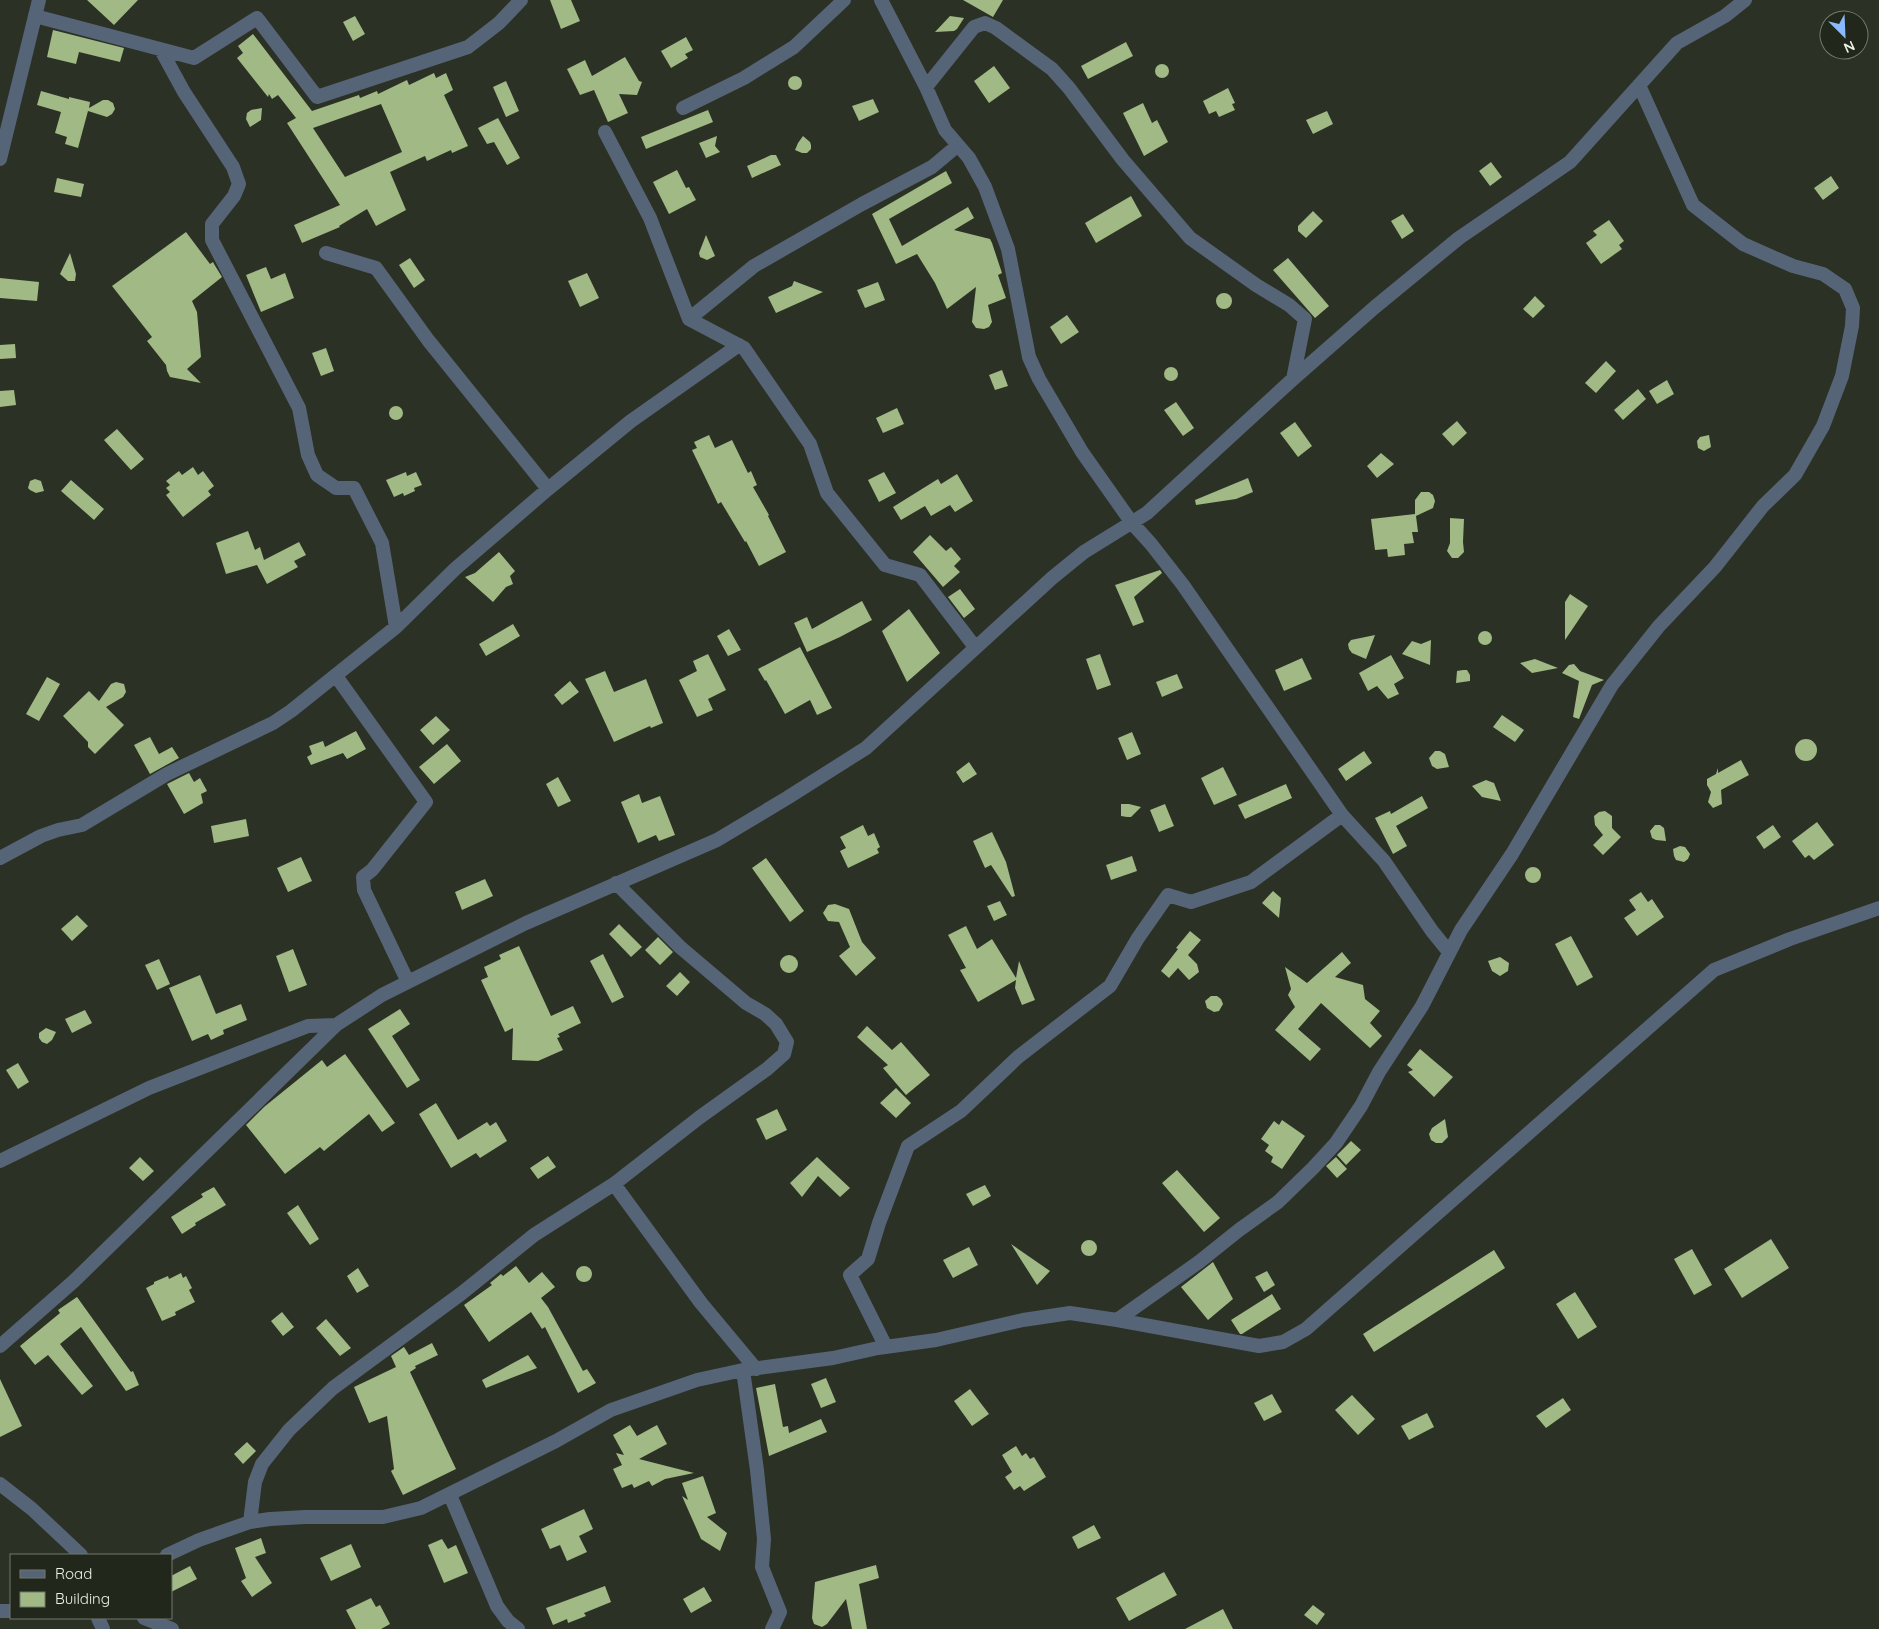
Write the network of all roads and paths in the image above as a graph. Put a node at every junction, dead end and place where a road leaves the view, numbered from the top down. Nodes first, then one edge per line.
1 (39, 0) edge
2 (521, 0) edge
3 (844, 0) edge
4 (881, 0) edge
5 (1745, 0) edge
6 (35, 16) junction
7 (161, 50) junction
8 (1639, 85) junction
9 (926, 87) junction
10 (683, 108) dead end
11 (605, 132) dead end
12 (957, 146) junction
13 (0, 159) edge
14 (326, 253) dead end
15 (689, 319) junction
16 (739, 346) junction
17 (1294, 379) junction
18 (548, 489) junction
19 (1132, 523) junction
20 (396, 627) junction
21 (975, 647) junction
22 (336, 676) junction
23 (1342, 815) junction
24 (0, 858) edge
25 (616, 883) junction
26 (1879, 908) edge
27 (1449, 952) junction
28 (408, 982) junction
29 (336, 1025) junction
30 (0, 1161) edge
31 (614, 1184) junction
32 (1117, 1320) junction
33 (0, 1346) edge
34 (886, 1347) junction
35 (750, 1369) junction
36 (0, 1484) edge
37 (450, 1495) junction
38 (250, 1522) junction
39 (80, 1554) edge
40 (169, 1554) edge
41 (147, 1619) edge
42 (172, 1629) edge
43 (518, 1629) edge
44 (772, 1629) edge

1 - 6 street
2 - 7 street
3 - 10 street
4 - 9 street
5 - 8 street
6 - 7 street
6 - 13 street
7 - 20 street
8 - 17 street
8 - 27 street
9 - 12 street
9 - 17 street
11 - 15 street
12 - 15 street
12 - 19 street
14 - 18 street
15 - 16 street
16 - 18 street
16 - 21 street
17 - 19 street
18 - 20 street
19 - 21 street
19 - 23 street
20 - 22 street
21 - 25 street
22 - 24 street
22 - 28 street
23 - 27 street
23 - 34 street
25 - 28 street
25 - 31 street
26 - 32 street
27 - 32 street
28 - 29 street
29 - 30 street
29 - 33 street
31 - 35 street
31 - 38 street
32 - 34 street
34 - 35 street
35 - 37 street
35 - 44 street
36 - 39 street
37 - 38 street
37 - 43 street
38 - 40 street
41 - 42 street

